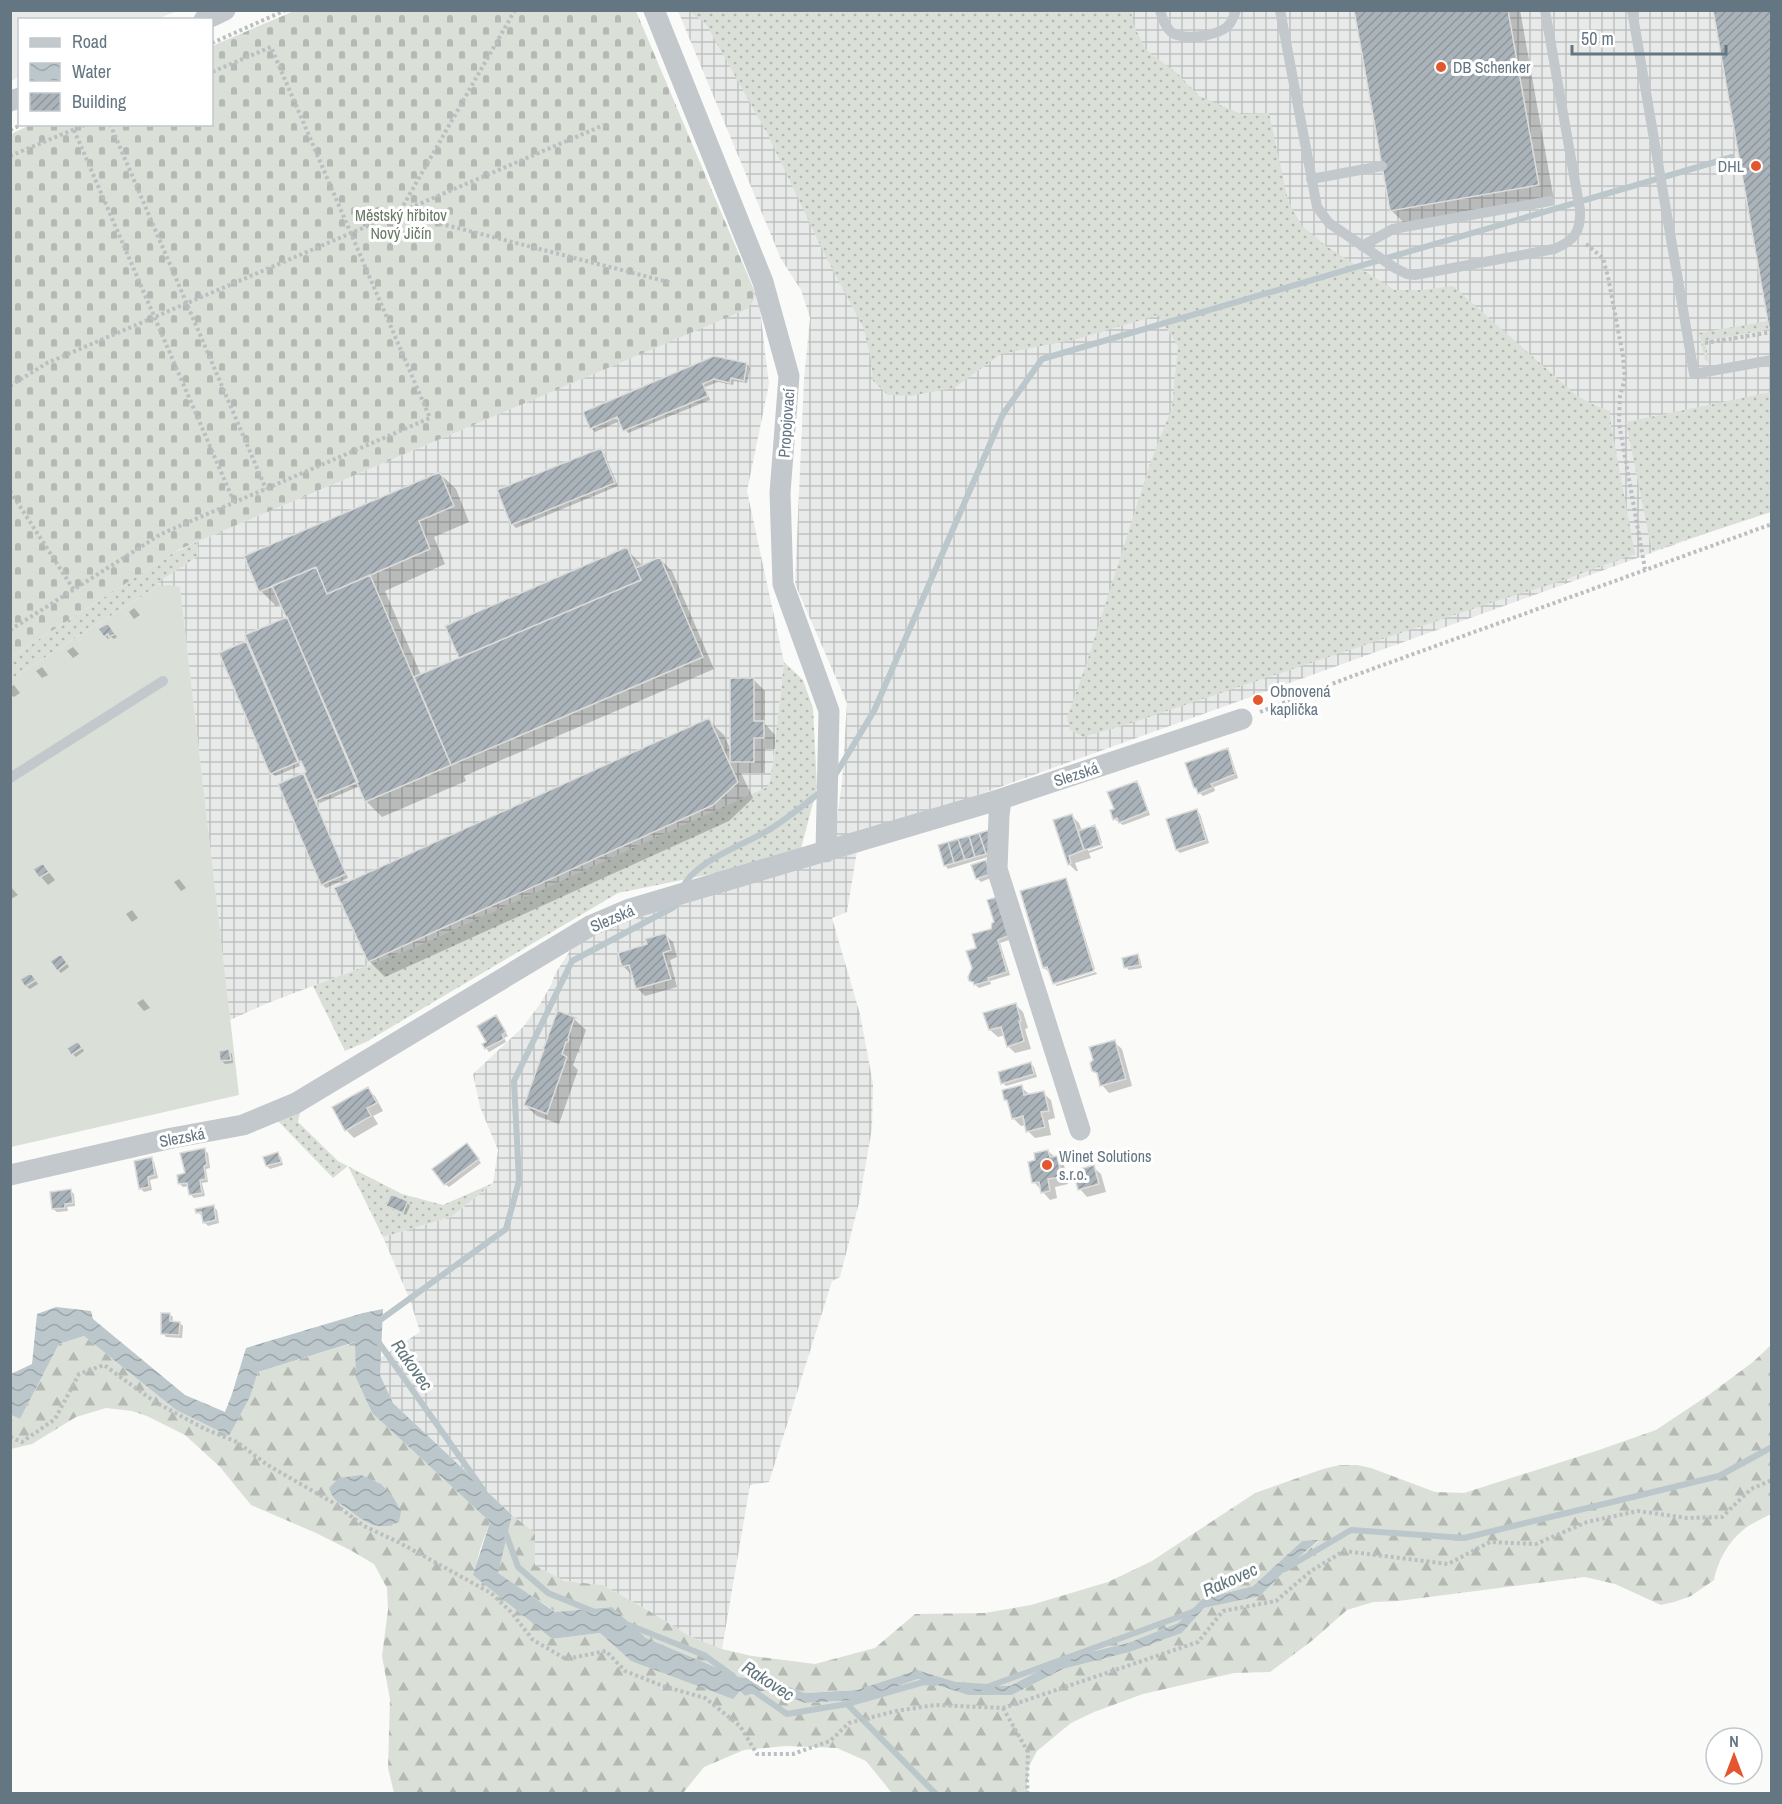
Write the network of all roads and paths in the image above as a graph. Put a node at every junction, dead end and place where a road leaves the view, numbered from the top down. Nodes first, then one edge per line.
1 (225, 10) edge
2 (286, 10) edge
3 (515, 10) edge
4 (654, 10) edge
5 (1160, 10) edge
6 (1236, 10) edge
7 (1280, 10) edge
8 (1545, 10) edge
9 (1632, 10) edge
10 (208, 18) edge
11 (213, 43) edge
12 (213, 72) edge
13 (604, 125) dead end
14 (83, 126) edge
15 (111, 126) edge
16 (74, 130) junction
17 (10, 156) edge
18 (1382, 166) dead end
19 (1311, 179) junction
20 (1550, 201) dead end
21 (399, 213) junction
22 (351, 233) junction
23 (1576, 235) junction
24 (1362, 246) junction
25 (672, 283) dead end
26 (187, 303) junction
27 (155, 317) junction
28 (1772, 332) edge
29 (1705, 343) dead end
30 (1772, 360) edge
31 (10, 386) edge
32 (266, 489) junction
33 (10, 491) edge
34 (234, 502) junction
35 (1772, 524) edge
36 (1645, 569) junction
37 (74, 590) junction
38 (10, 630) edge
39 (163, 681) dead end
40 (1242, 719) joint
41 (10, 778) edge
42 (1001, 799) junction
43 (826, 852) junction
44 (1080, 1130) dead end
45 (10, 1175) edge
46 (10, 1437) edge
47 (1772, 1480) edge
48 (1003, 1708) junction
49 (1028, 1794) edge

1 - 10 street
2 - 11 path
3 - 21 path
4 - 43 street, Propojovací
5 - 6 lane
7 - 19 lane
8 - 23 lane
9 - 30 lane
12 - 22 path
13 - 21 path
14 - 16 path
15 - 26 path
16 - 17 path
16 - 27 path
18 - 19 lane
19 - 24 lane
20 - 24 lane
21 - 22 path
21 - 25 path
22 - 26 path
22 - 32 path
23 - 24 lane
23 - 36 path
26 - 27 path
26 - 32 path
27 - 31 path
27 - 34 path
28 - 29 path
32 - 34 path
33 - 37 path
34 - 37 path
35 - 36 path
36 - 40 path
37 - 38 path
39 - 41 lane
40 - 42 street, Slezská
42 - 43 street, Slezská
42 - 44 street
43 - 45 street, Slezská
46 - 48 path
47 - 48 path
48 - 49 path

